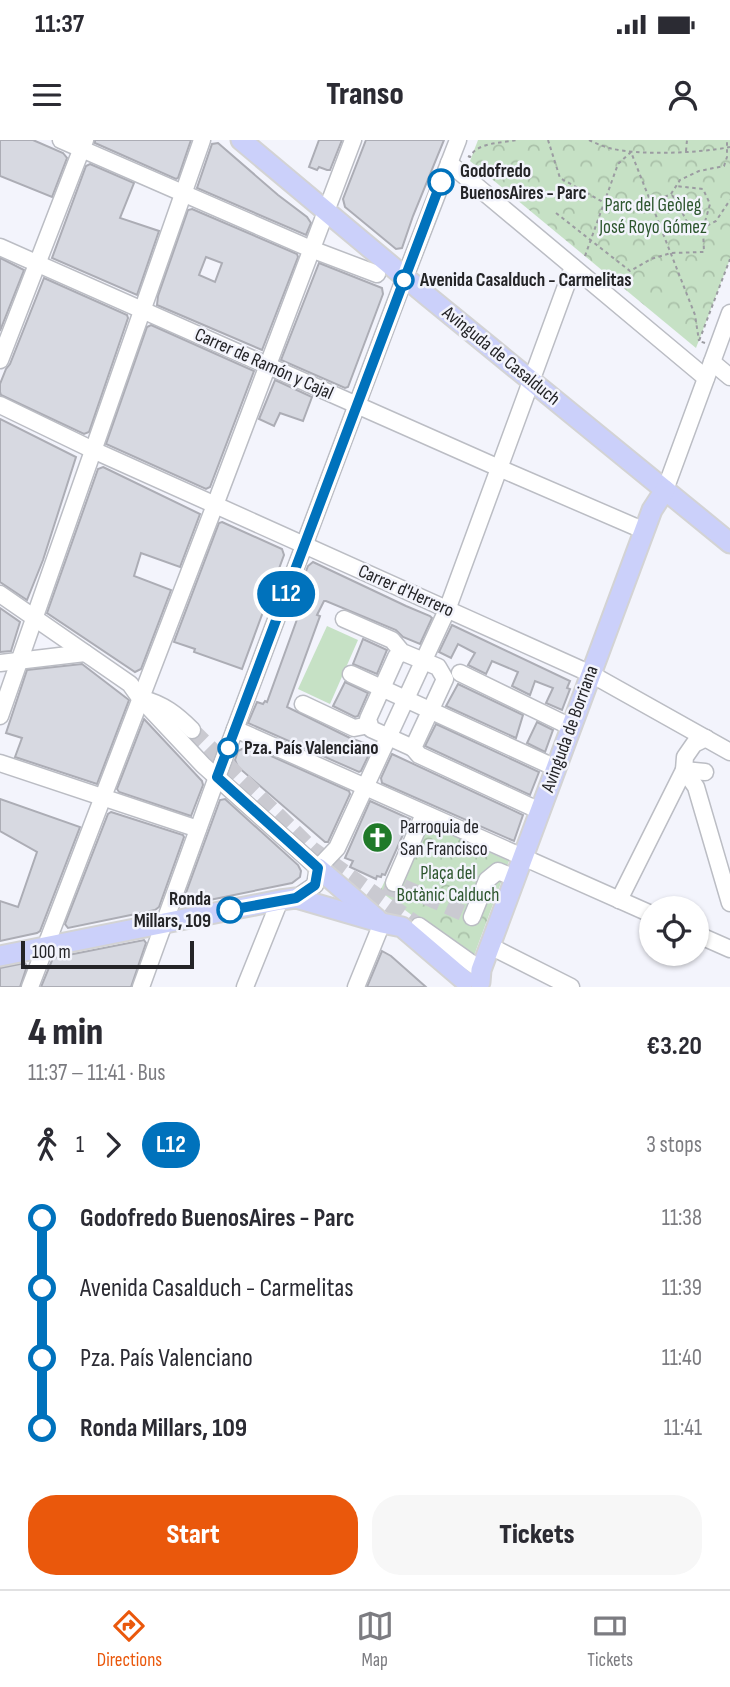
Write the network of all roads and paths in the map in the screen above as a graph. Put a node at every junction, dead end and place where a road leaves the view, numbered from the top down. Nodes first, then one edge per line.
1 (61, 140) edge
2 (202, 140) edge
3 (241, 140) edge
4 (353, 140) edge
5 (517, 140) edge
6 (548, 140) edge
7 (589, 140) edge
8 (687, 140) edge
9 (727, 140) edge
10 (83, 144) edge
11 (729, 148) edge
12 (454, 151) edge
13 (631, 152) junction
14 (686, 152) junction
15 (676, 186) junction
16 (183, 193) junction
17 (671, 194) junction
18 (730, 200) edge
19 (604, 202) junction
20 (651, 203) junction
21 (326, 211) junction
22 (556, 212) dead end
23 (703, 229) junction
24 (590, 240) junction
25 (0, 247) edge
26 (311, 249) junction
27 (671, 253) junction
28 (579, 263) junction
29 (37, 264) junction
30 (377, 274) dead end
31 (405, 277) junction
32 (142, 310) junction
33 (730, 313) edge
34 (699, 341) dead end
35 (0, 360) edge
36 (712, 362) junction
37 (268, 366) junction
38 (730, 377) edge
39 (706, 378) junction
40 (531, 381) junction
41 (0, 405) edge
42 (357, 405) junction
43 (93, 450) junction
44 (499, 468) junction
45 (665, 490) junction
46 (215, 505) junction
47 (645, 531) junction
48 (730, 543) edge
49 (304, 545) junction
50 (0, 594) edge
51 (447, 610) junction
52 (34, 617) junction
53 (344, 619) dead end
54 (85, 653) junction
55 (402, 653) junction
56 (19, 661) junction
57 (424, 661) junction
58 (0, 663) edge
59 (460, 673) dead end
60 (351, 674) dead end
61 (591, 674) junction
62 (382, 689) junction
63 (140, 698) junction
64 (406, 699) junction
65 (303, 704) dead end
66 (430, 711) junction
67 (0, 716) edge
68 (369, 725) junction
69 (571, 727) junction
70 (235, 729) junction
71 (192, 730) tunnel mouth
72 (388, 737) junction
73 (719, 745) edge
74 (413, 748) junction
75 (0, 763) edge
76 (556, 768) junction
77 (684, 770) junction
78 (705, 772) junction
79 (217, 777) junction
80 (696, 787) junction
81 (365, 788) junction
82 (102, 797) junction
83 (540, 811) junction
84 (424, 814) junction
85 (198, 830) junction
86 (523, 857) junction
87 (318, 868) junction
88 (515, 878) junction
89 (394, 883) dead end
90 (288, 899) junction
91 (618, 900) junction
92 (730, 903) edge
93 (639, 909) edge
94 (472, 917) dead end
95 (164, 923) junction
96 (382, 923) junction
97 (419, 926) tunnel mouth
98 (709, 940) edge
99 (490, 946) junction
100 (45, 947) junction
101 (730, 949) edge
102 (0, 956) edge
103 (470, 982) edge
104 (30, 987) edge
105 (141, 987) edge
106 (245, 987) edge
107 (356, 987) edge
108 (571, 987) edge

1 - 10 street
2 - 16 street
3 - 21 main road, Avinguda de Casalduch
4 - 21 street
5 - 12 path
6 - 19 path
7 - 13 path
8 - 14 path
9 - 11 path
10 - 16 street
10 - 29 street
11 - 14 path
11 - 15 path
12 - 28 street
12 - 31 street
13 - 14 path
13 - 19 path
13 - 20 path
15 - 17 path
15 - 23 path
16 - 26 street
16 - 32 street
17 - 20 path
17 - 23 path
18 - 23 path
19 - 24 path
20 - 27 path
21 - 26 street
21 - 31 main road, Avinguda de Casalduch
22 - 24 path
23 - 27 path
24 - 27 path
24 - 28 path
25 - 29 street, Carrer de Ramón y Cajal
26 - 30 street
26 - 37 street
27 - 34 path
28 - 39 street
28 - 40 street
29 - 32 street, Carrer de Ramón y Cajal
29 - 35 street
31 - 40 main road, Avinguda de Casalduch
31 - 42 street
32 - 37 street, Carrer de Ramón y Cajal
32 - 43 street
33 - 36 street
36 - 38 street
36 - 39 street
37 - 42 street, Carrer de Ramón y Cajal
37 - 46 street
39 - 45 street
40 - 44 street
40 - 45 main road, Avinguda de Casalduch
41 - 43 street, Carrer d'Herrero
42 - 44 street, Carrer de Ramón y Cajal
42 - 49 street
43 - 46 street, Carrer d'Herrero
43 - 52 street
44 - 47 street, Carrer de Ramón y Cajal
44 - 51 street
45 - 47 main road, Avinguda de Borriana
45 - 48 main road, Avinguda de Casalduch
46 - 49 street, Carrer d'Herrero
46 - 63 street
47 - 61 main road, Avinguda de Borriana
49 - 51 street, Carrer d'Herrero
49 - 70 street
50 - 52 street
51 - 57 street
51 - 61 street, Carrer d'Herrero
52 - 54 street
52 - 56 street
53 - 55 street
54 - 56 street
54 - 63 street
55 - 57 street
55 - 62 street
56 - 58 street
56 - 67 street
57 - 64 street
57 - 66 street
59 - 69 street
60 - 62 street
61 - 69 main road, Avinguda de Borriana
61 - 73 street, Carrer d'Herrero
62 - 64 street
62 - 68 street
63 - 71 street
63 - 79 street
63 - 82 street
64 - 66 street
64 - 72 street
65 - 68 street
66 - 74 street
66 - 76 street
68 - 72 street
69 - 76 main road, Avinguda de Borriana
70 - 79 street
70 - 81 street
72 - 74 street
72 - 81 street
73 - 77 street
73 - 78 street
74 - 83 street
75 - 82 street
76 - 83 main road, Avinguda de Borriana
77 - 78 street
77 - 80 street
77 - 91 street
78 - 80 street
79 - 85 street
79 - 87 street
80 - 92 street
81 - 84 street
81 - 87 street
82 - 85 street
82 - 100 street
83 - 86 main road, Avinguda de Borriana
84 - 86 street
84 - 89 street
85 - 95 street
86 - 88 main road, Avinguda de Borriana
86 - 91 street
87 - 90 street
87 - 96 main road
88 - 94 street
88 - 99 main road, Avinguda de Borriana
90 - 95 main road
90 - 96 main road
90 - 106 street
91 - 93 street
95 - 100 main road
95 - 105 street
96 - 103 main road
96 - 107 street
97 - 103 street
98 - 101 street
99 - 103 main road, Avinguda de Borriana
99 - 108 street
100 - 102 main road
100 - 104 street

